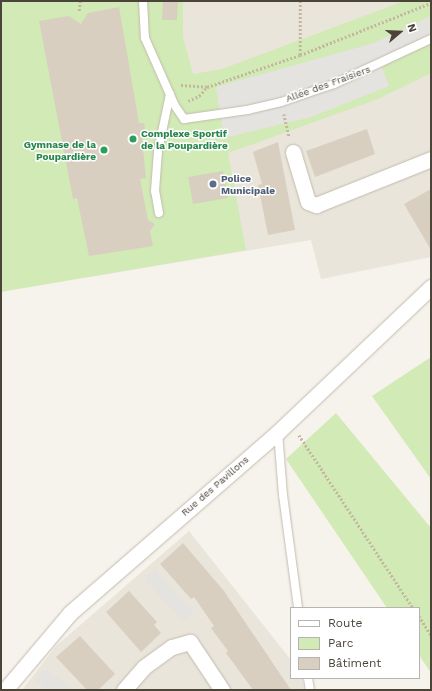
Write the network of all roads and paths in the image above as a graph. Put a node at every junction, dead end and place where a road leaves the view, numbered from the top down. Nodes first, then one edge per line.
1 (80, 1) edge
2 (143, 1) edge
3 (300, 1) edge
4 (431, 3) edge
5 (79, 12) dead end
6 (431, 39) edge
7 (300, 55) junction
8 (166, 85) junction
9 (207, 87) junction
10 (170, 94) junction
11 (281, 102) junction
12 (175, 106) junction
13 (293, 152) joint
14 (431, 158) edge
15 (159, 213) dead end
16 (431, 287) edge
17 (290, 421) junction
18 (278, 432) junction
19 (298, 607) edge
20 (412, 607) edge
21 (420, 618) edge
22 (431, 635) edge
23 (308, 679) edge
24 (5, 690) edge
25 (124, 690) edge
26 (222, 690) edge
27 (310, 690) edge

1 - 5 path
2 - 8 lane
3 - 7 path
4 - 7 path
6 - 11 lane, Allée des Fraisiers
7 - 9 path
8 - 9 path
8 - 10 lane
9 - 12 path
10 - 12 lane
10 - 15 lane
11 - 12 lane, Allée des Fraisiers
11 - 13 path
13 - 14 street
16 - 17 street, Rue des Pavillons
17 - 18 street, Rue des Pavillons
17 - 20 path
18 - 19 lane
18 - 24 street, Rue des Pavillons
21 - 22 path
23 - 27 lane
25 - 26 street

